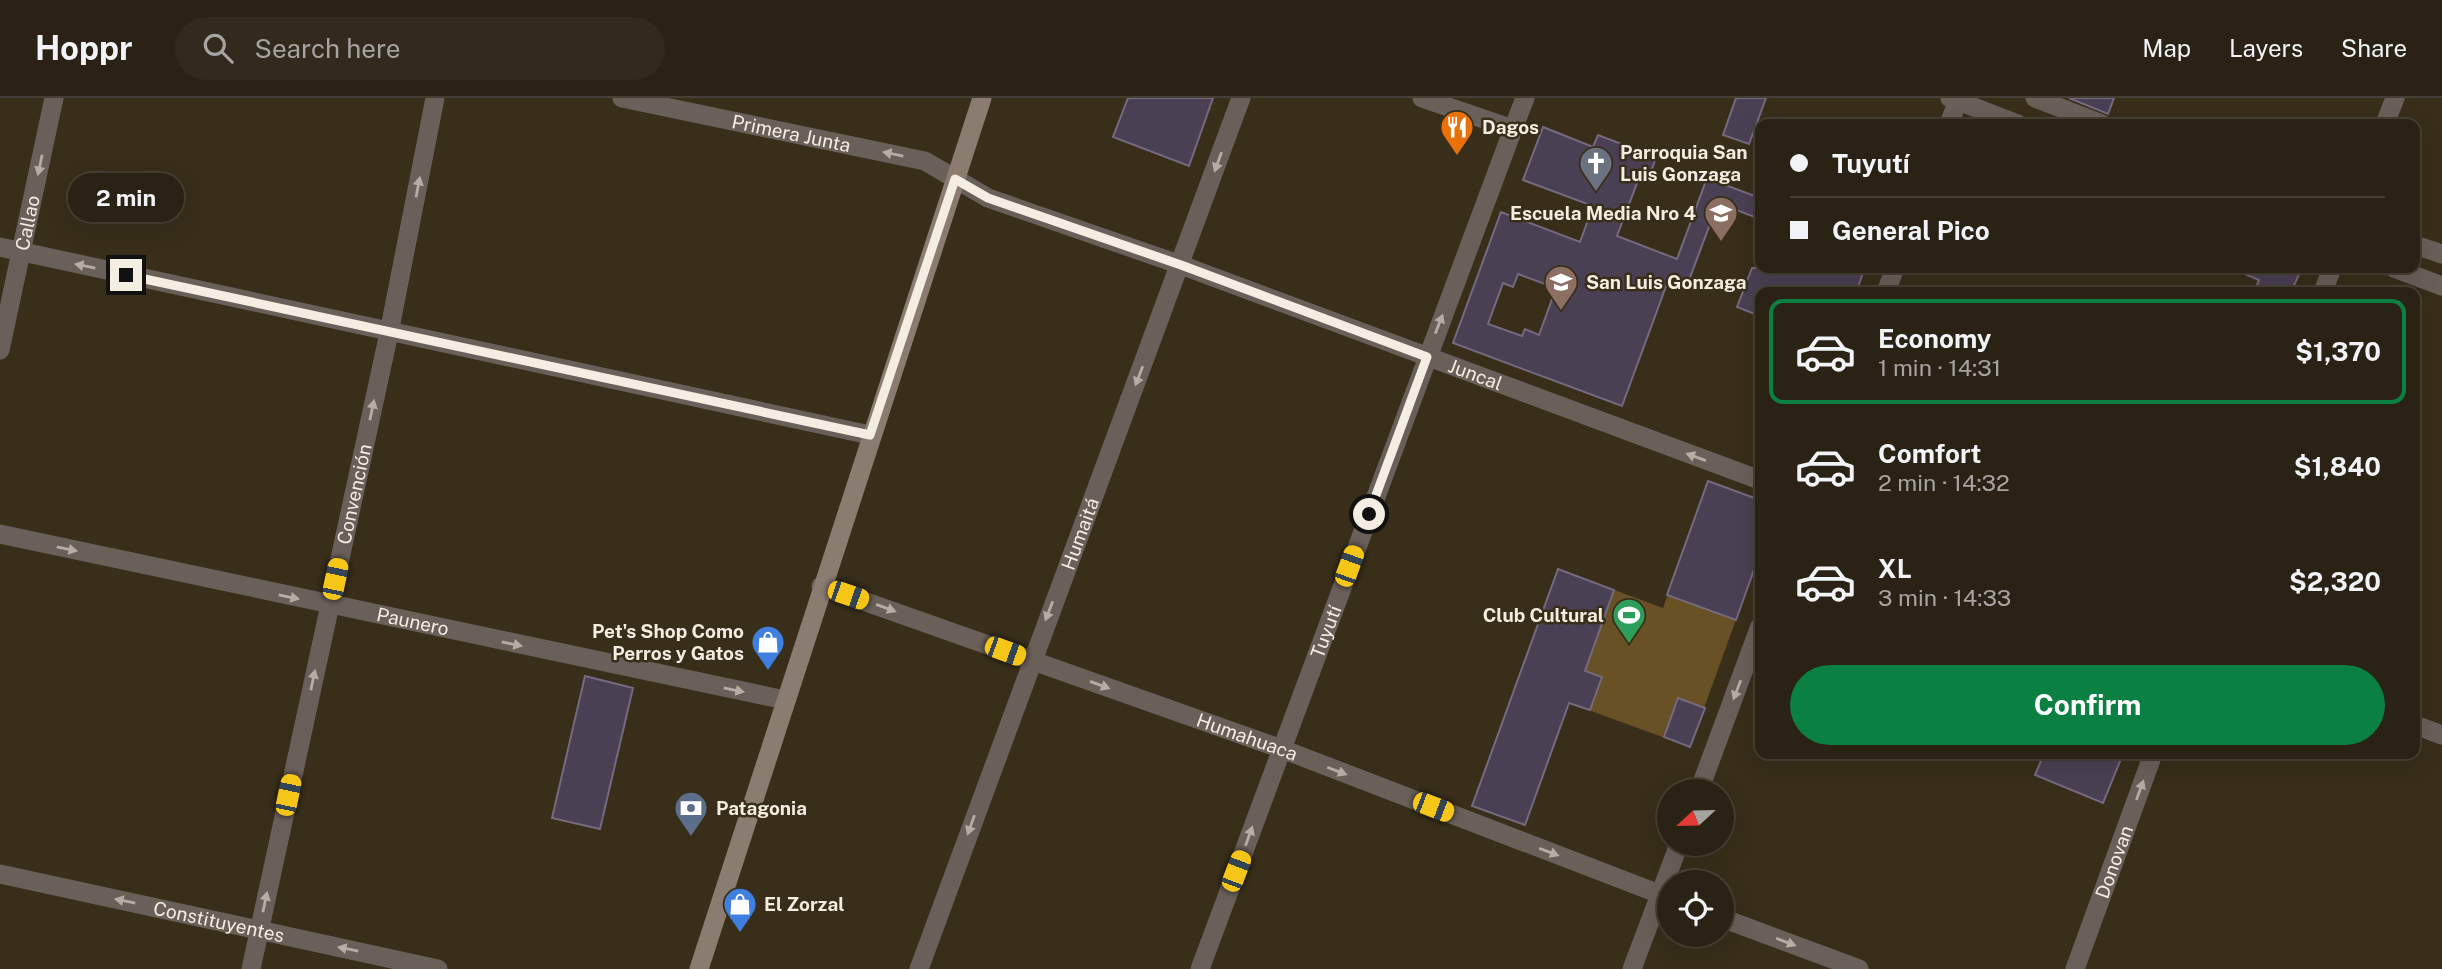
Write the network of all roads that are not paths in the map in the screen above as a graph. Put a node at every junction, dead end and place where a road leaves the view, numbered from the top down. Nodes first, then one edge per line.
1 (54, 98) edge
2 (435, 98) edge
3 (622, 98) edge
4 (982, 98) edge
5 (1241, 98) edge
6 (1422, 98) edge
7 (1525, 98) edge
8 (2035, 98) edge
9 (2395, 98) edge
10 (1955, 99) edge
11 (1950, 119) edge
12 (2005, 119) edge
13 (2089, 119) edge
14 (2387, 119) edge
15 (1513, 129) junction
16 (955, 179) junction
17 (0, 247) edge
18 (2420, 247) edge
19 (21, 252) junction
20 (2442, 254) edge
21 (1181, 265) junction
22 (2407, 273) edge
23 (2442, 286) edge
24 (389, 333) junction
25 (0, 350) edge
26 (1427, 357) junction
27 (870, 435) junction
28 (1755, 478) edge
29 (0, 534) edge
30 (821, 586) junction
31 (329, 606) junction
32 (1755, 640) edge
33 (1031, 660) junction
34 (785, 700) junction
35 (2420, 727) edge
36 (2442, 735) edge
37 (1282, 749) junction
38 (2151, 759) edge
39 (1703, 779) edge
40 (0, 874) edge
41 (1657, 893) edge
42 (1657, 914) edge
43 (1734, 922) edge
44 (259, 930) junction
45 (251, 969) edge
46 (438, 969) edge
47 (699, 969) edge
48 (919, 969) edge
49 (1200, 969) edge
50 (1632, 969) edge
51 (1859, 969) edge
52 (2075, 969) edge

1 -> 19 street, Callao
24 -> 2 street, Convención
16 -> 3 street, Primera Junta
4 - 16 main road
5 -> 21 street, Humaitá
6 - 15 street
7 - 15 street, Tuyutí
8 - 13 street
9 - 14 street
10 - 11 street
10 - 12 street
26 -> 15 street, Tuyutí
16 - 21 street, Juncal
16 - 27 main road
17 - 19 street
18 - 20 street
24 -> 19 street
19 - 25 street, Callao
21 - 26 street, Juncal
21 -> 33 street, Humaitá
22 - 23 street
24 - 27 street
31 -> 24 street, Convención
28 -> 26 street, Juncal
26 - 37 street, Tuyutí
27 - 30 main road
29 -> 31 street, Paunero
30 -> 33 street, Humahuaca
30 - 34 main road
31 -> 34 street, Paunero
44 -> 31 street, Convención
32 -> 39 street
33 -> 37 street, Humahuaca
33 -> 48 street, Humaitá
34 - 47 main road
35 - 36 street
37 -> 41 street, Humahuaca
49 -> 37 street, Tuyutí
52 -> 38 street, Donovan
44 -> 40 street, Constituyentes
42 - 50 street
43 -> 51 street
44 - 45 street, Convención
46 -> 44 street, Constituyentes

